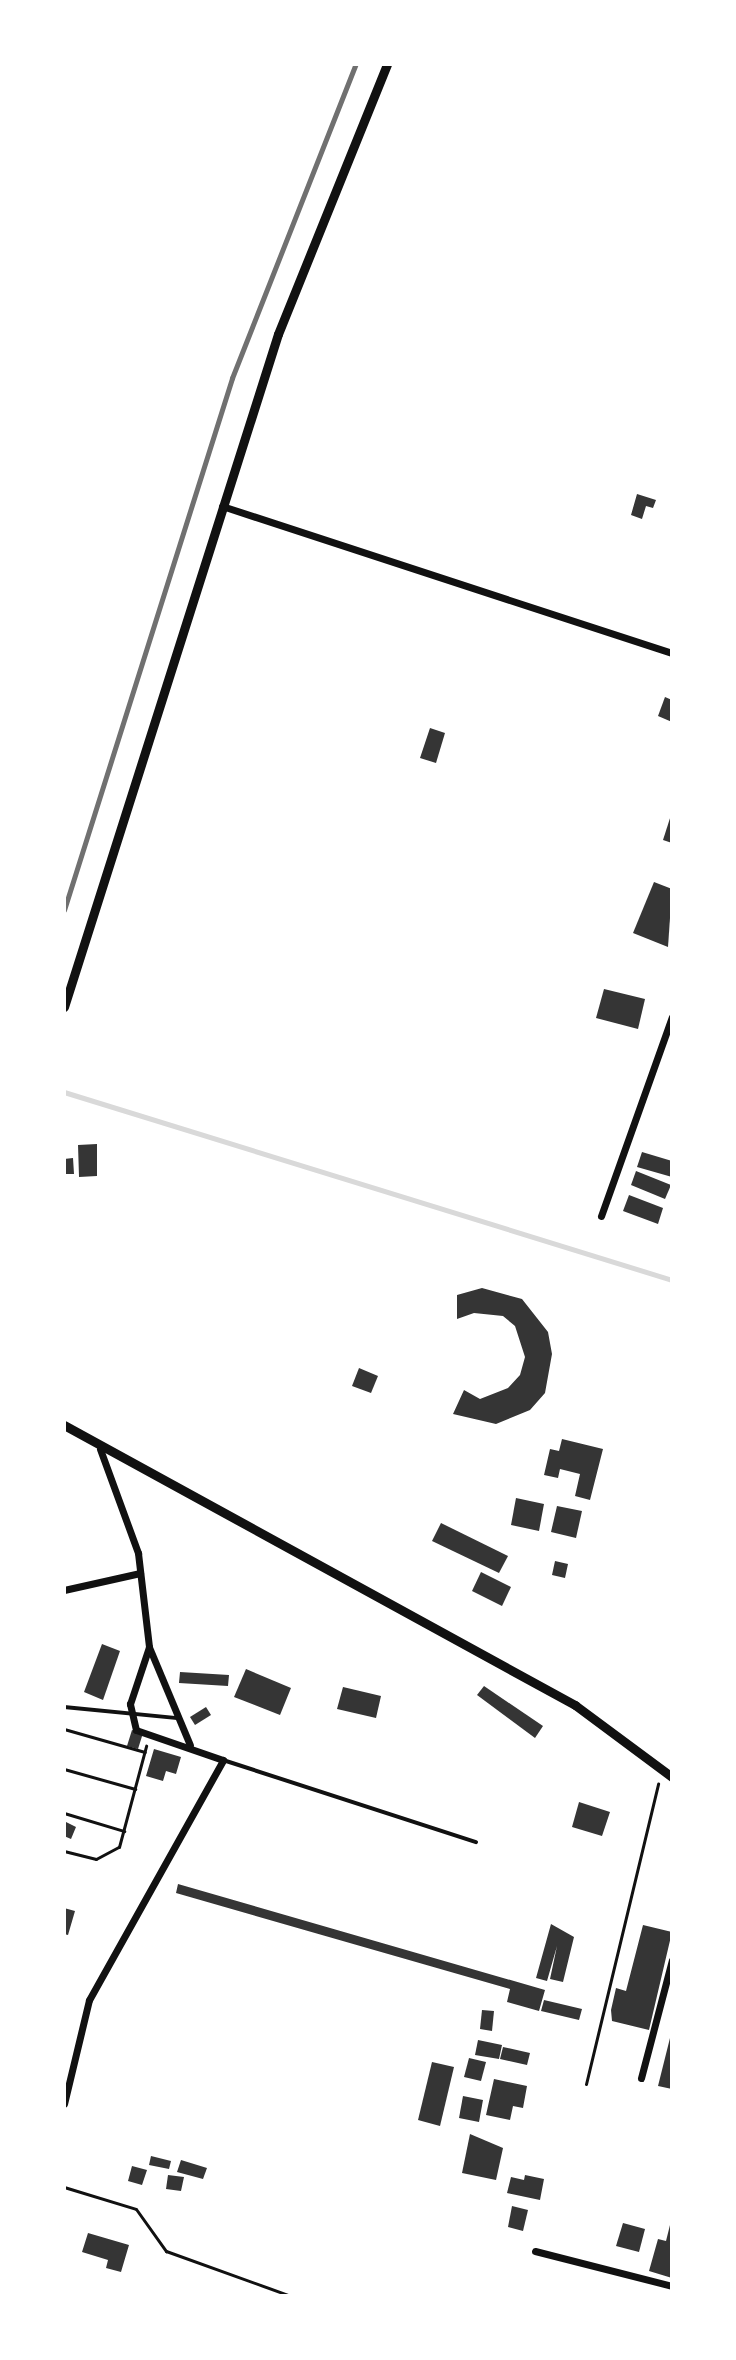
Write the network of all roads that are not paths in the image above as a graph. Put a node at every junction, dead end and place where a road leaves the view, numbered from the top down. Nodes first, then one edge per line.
1 (387, 64) edge
2 (220, 506) junction
3 (672, 653) edge
4 (64, 1007) edge
5 (672, 1017) edge
6 (601, 1216) dead end
7 (64, 1425) edge
8 (100, 1449) junction
9 (140, 1573) junction
10 (64, 1590) edge
11 (149, 1647) junction
12 (64, 1707) edge
13 (129, 1713) junction
14 (177, 1718) junction
15 (136, 1730) junction
16 (148, 1740) road end
17 (190, 1745) junction
18 (223, 1760) junction
19 (661, 1768) junction
20 (672, 1771) edge
21 (672, 1777) edge
22 (476, 1842) dead end
23 (672, 1960) edge
24 (641, 2078) dead end
25 (64, 2104) edge
26 (535, 2251) dead end
27 (672, 2286) edge

1 - 2 street
2 - 3 street
2 - 4 street
5 - 6 street
7 - 8 street
8 - 9 street
8 - 19 street
9 - 10 street
9 - 11 street
11 - 13 street
11 - 14 street
12 - 13 lane
13 - 14 lane
13 - 15 street
14 - 17 street
15 - 16 street
15 - 17 street
17 - 18 street
18 - 22 lane
18 - 25 street
19 - 20 street
19 - 21 street
23 - 24 street
26 - 27 street

